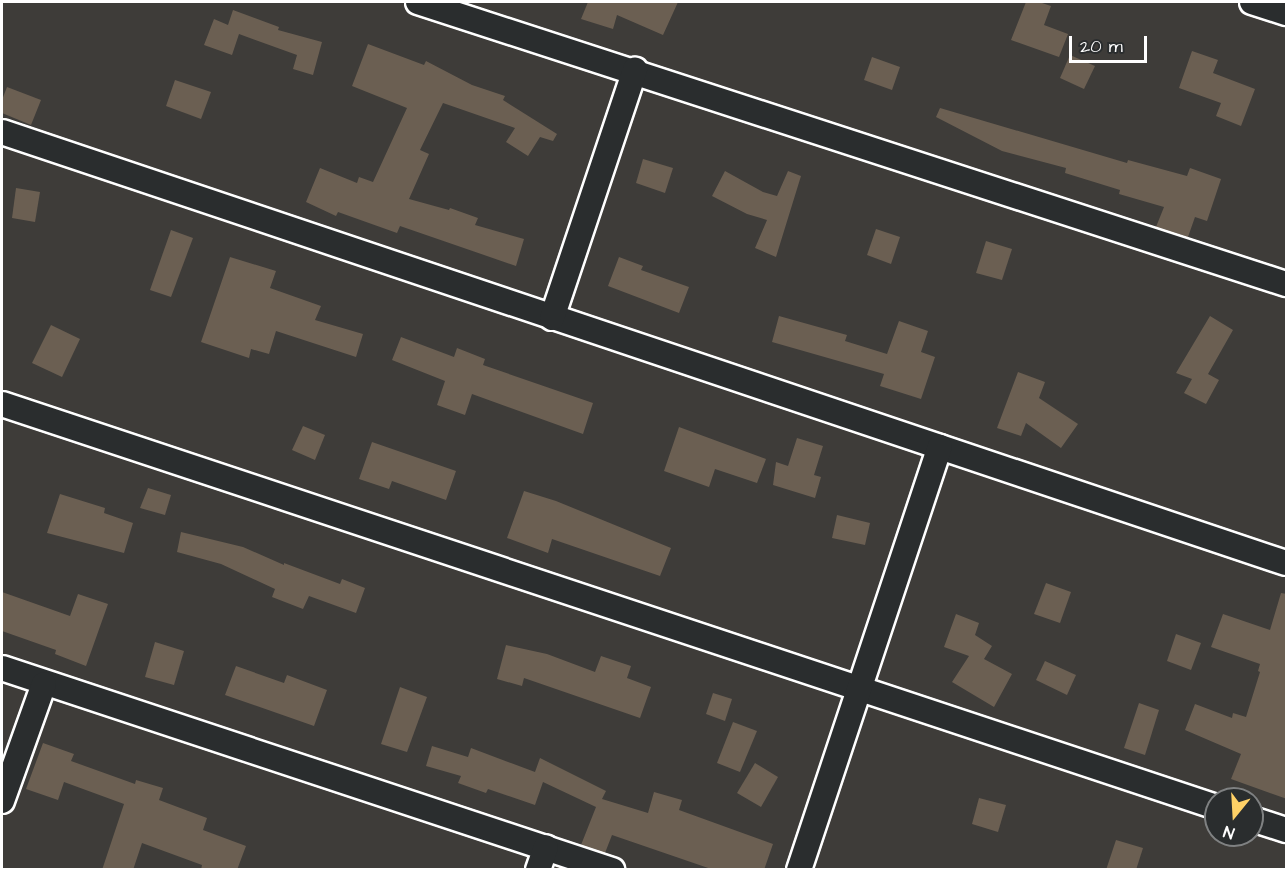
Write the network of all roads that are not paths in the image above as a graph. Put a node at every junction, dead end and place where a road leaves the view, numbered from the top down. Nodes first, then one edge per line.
1 (418, 2) edge
2 (1252, 2) edge
3 (1287, 13) edge
4 (634, 70) junction
5 (2, 132) edge
6 (1287, 284) edge
7 (552, 318) junction
8 (2, 404) edge
9 (940, 447) junction
10 (1287, 563) edge
11 (2, 668) edge
12 (44, 684) junction
13 (860, 688) junction
14 (2, 801) edge
15 (1204, 803) edge
16 (1264, 823) edge
17 (1287, 830) edge
18 (542, 859) edge
19 (612, 870) edge
20 (799, 870) edge

1 - 4 street
2 - 3 street
4 - 6 street
4 - 7 street
5 - 7 street
7 - 9 street
8 - 13 street
9 - 10 street
9 - 13 street
11 - 12 street
12 - 14 street
12 - 18 street
13 - 15 street
13 - 20 street
16 - 17 street
18 - 19 street

